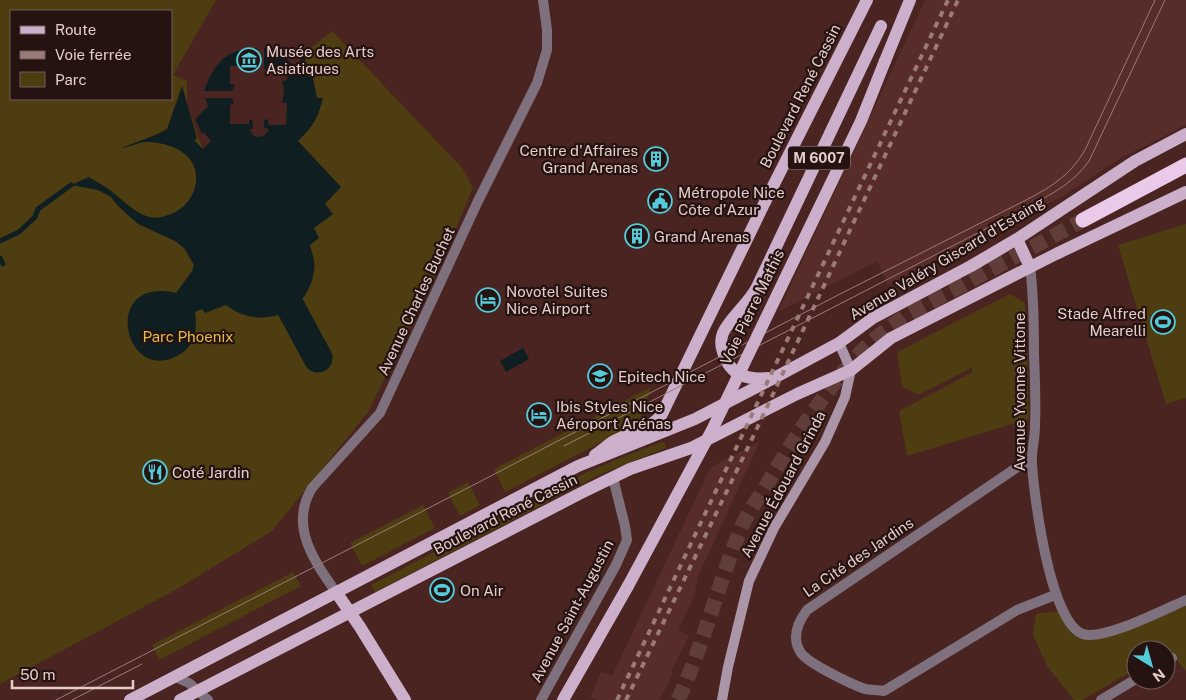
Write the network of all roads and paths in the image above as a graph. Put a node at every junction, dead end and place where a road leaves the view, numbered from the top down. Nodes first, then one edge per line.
1 (543, 0) edge
2 (867, 0) edge
3 (910, 0) edge
4 (882, 26) dead end
5 (1186, 134) edge
6 (1186, 165) edge
7 (1186, 192) edge
8 (1083, 220) tunnel mouth
9 (1017, 239) junction
10 (1030, 267) junction
11 (839, 343) junction
12 (851, 370) junction
13 (774, 378) junction
14 (1032, 463) junction
15 (578, 466) junction
16 (613, 478) junction
17 (336, 592) junction
18 (1055, 596) junction
19 (1186, 600) edge
20 (350, 612) junction
21 (175, 677) junction
22 (1126, 686) edge
23 (197, 691) junction
24 (130, 700) edge
25 (180, 700) edge
26 (208, 700) edge
27 (405, 700) edge
28 (541, 700) edge
29 (563, 700) edge
30 (722, 700) edge
31 (1101, 700) edge

1 - 17 street, Avenue Charles Buchet
2 - 15 main road, Boulevard René Cassin
3 - 29 main road, Voie Pierre Mathis, bridge
4 - 13 main road, M 6007
5 - 9 main road, Avenue Valéry Giscard d'Estaing
6 - 8 highway
7 - 10 main road
9 - 10 main road
9 - 11 main road, Avenue Valéry Giscard d'Estaing
10 - 12 main road
10 - 14 street, Avenue Yvonne Vittone
11 - 12 main road
11 - 13 main road, Avenue Valéry Giscard d'Estaing
12 - 16 main road, Boulevard René Cassin
12 - 30 main road, Avenue Édouard Grinda
13 - 15 main road, Boulevard René Cassin
14 - 18 street, Avenue Yvonne Vittone
14 - 18 street, La Cité des Jardins
15 - 17 main road, Boulevard René Cassin
16 - 20 main road, Boulevard René Cassin
16 - 28 street, Avenue Saint-Augustin
17 - 20 main road
17 - 21 main road, Boulevard René Cassin
18 - 19 street, Avenue Yvonne Vittone
20 - 23 main road, Boulevard René Cassin
20 - 27 main road
21 - 23 street
21 - 24 main road, Boulevard René Cassin
22 - 31 street
23 - 25 main road, Boulevard René Cassin
23 - 26 street

